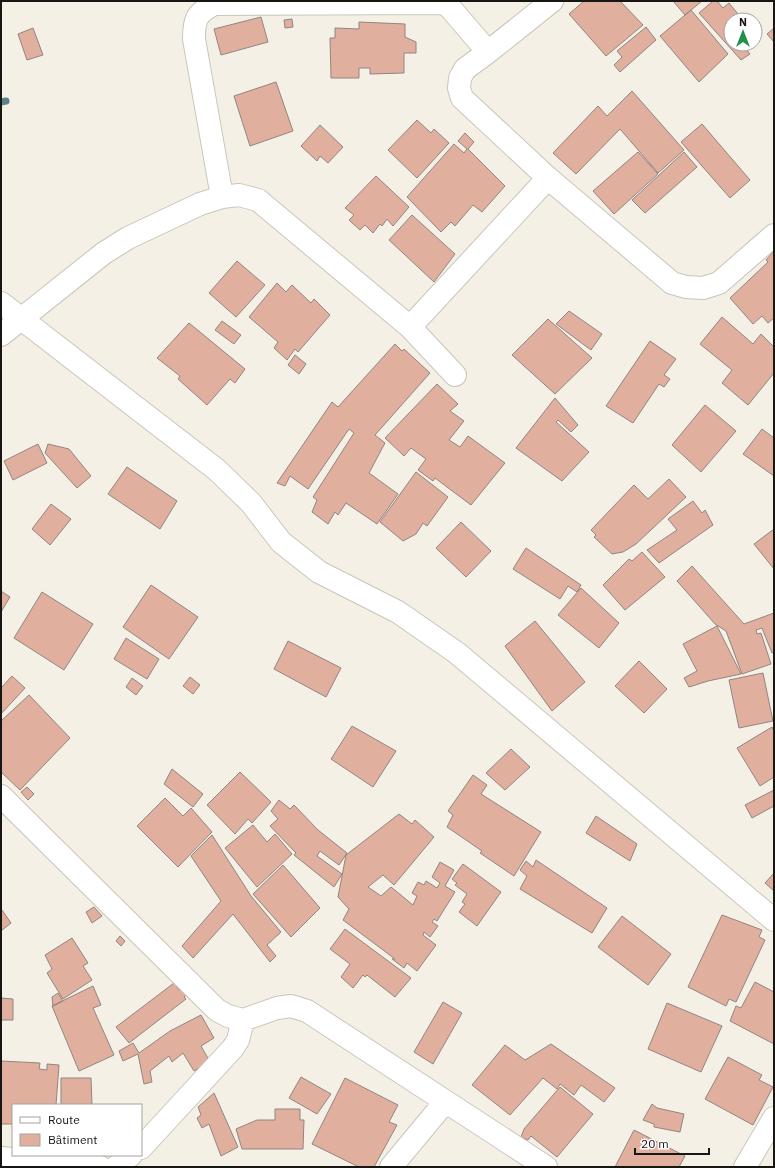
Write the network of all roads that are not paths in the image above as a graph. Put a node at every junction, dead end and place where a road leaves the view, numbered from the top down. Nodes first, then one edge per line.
1 (552, 1) edge
2 (488, 52) junction
3 (548, 178) junction
4 (222, 196) junction
5 (774, 235) edge
6 (1, 303) edge
7 (21, 319) junction
8 (410, 327) junction
9 (1, 335) edge
10 (455, 375) dead end
11 (1, 796) edge
12 (774, 920) edge
13 (243, 1020) junction
14 (445, 1102) junction
15 (774, 1118) edge
16 (142, 1147) edge
17 (131, 1156) edge
18 (1, 1158) edge
19 (100, 1167) edge
20 (116, 1167) edge
21 (391, 1167) edge
22 (546, 1167) edge
23 (745, 1167) edge

1 - 2 street
2 - 3 street
2 - 4 street
3 - 5 street
3 - 8 street
4 - 7 street
4 - 8 street
6 - 7 street
7 - 9 street
7 - 12 street
8 - 10 street
11 - 13 street
13 - 14 street
13 - 16 street
14 - 21 street
14 - 22 street
15 - 23 street
17 - 20 street
18 - 19 street

